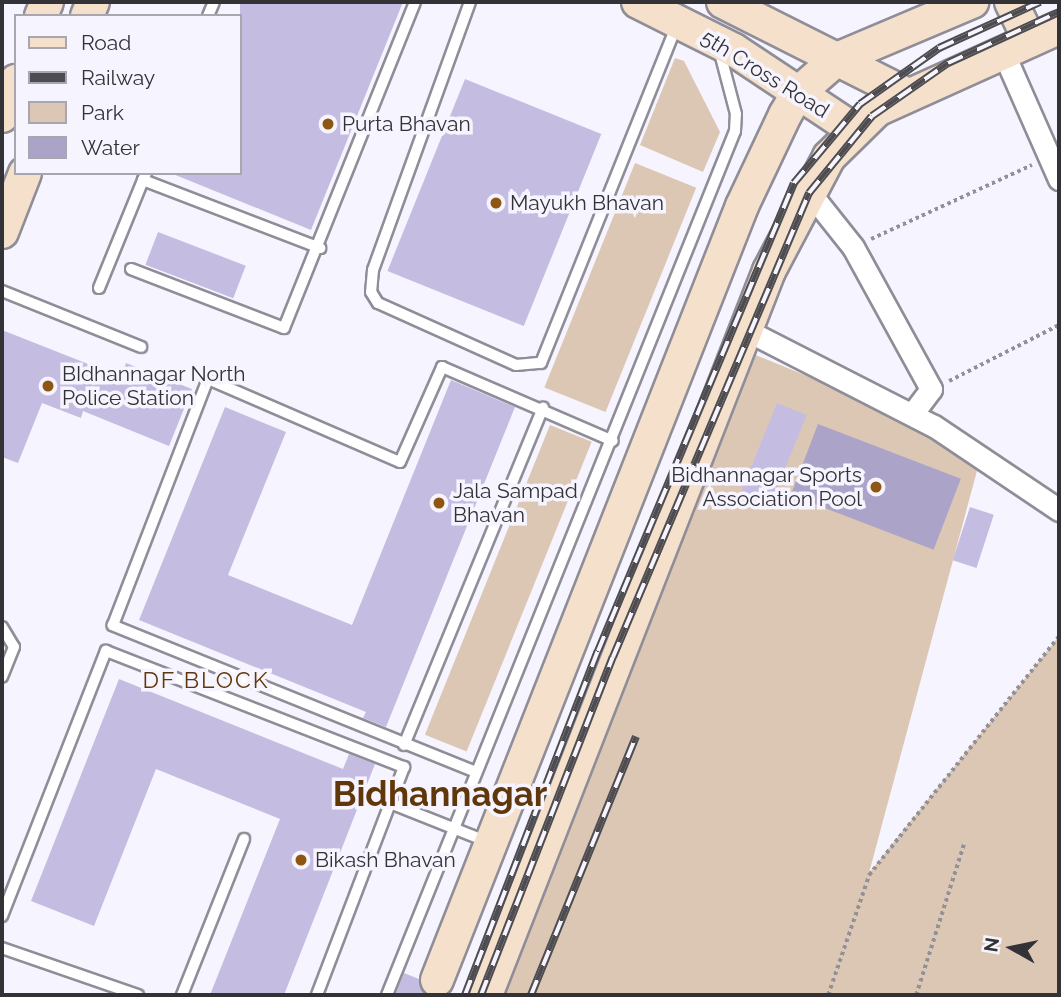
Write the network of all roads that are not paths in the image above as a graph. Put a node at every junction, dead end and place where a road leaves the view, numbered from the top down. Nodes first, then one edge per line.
1 (415, 2) edge
2 (470, 2) edge
3 (638, 2) edge
4 (723, 2) edge
5 (972, 2) edge
6 (1012, 2) edge
7 (909, 16) edge
8 (678, 21) junction
9 (1059, 28) edge
10 (717, 41) junction
11 (1016, 47) junction
12 (837, 59) junction
13 (14, 86) edge
14 (797, 94) junction
15 (906, 94) junction
16 (2, 116) edge
17 (853, 129) junction
18 (24, 175) edge
19 (144, 176) edge
20 (1059, 179) edge
21 (810, 193) junction
22 (2, 232) edge
23 (320, 248) junction
24 (131, 269) dead end
25 (99, 288) dead end
26 (2, 291) edge
27 (747, 330) junction
28 (141, 347) dead end
29 (543, 407) junction
30 (912, 414) junction
31 (613, 441) junction
32 (1059, 510) edge
33 (614, 535) junction
34 (660, 552) junction
35 (2, 627) edge
36 (2, 677) edge
37 (404, 745) junction
38 (476, 772) junction
39 (390, 803) junction
40 (454, 828) junction
41 (244, 839) dead end
42 (494, 844) junction
43 (2, 916) edge
44 (2, 948) edge
45 (437, 980) dead end
46 (138, 995) edge
47 (182, 995) edge
48 (317, 995) edge
49 (387, 995) edge
50 (486, 995) edge

1 - 23 lane
2 - 8 lane
3 - 8 main road, 5th Cross Road
4 - 12 main road
5 - 7 main road
6 - 11 main road
7 - 12 main road
8 - 10 main road, 5th Cross Road
9 - 11 main road
10 - 14 main road, 5th Cross Road
10 - 31 lane
11 - 15 main road
11 - 20 street
12 - 14 main road
12 - 15 main road
13 - 16 main road
14 - 17 main road, 5th Cross Road
14 - 33 main road
15 - 17 main road
17 - 21 main road
18 - 22 main road
19 - 23 lane
19 - 25 lane
21 - 27 main road
21 - 30 street
23 - 24 lane
26 - 28 lane
27 - 30 street
27 - 34 main road
29 - 31 lane
29 - 37 lane
29 - 37 lane
30 - 32 street
31 - 38 lane
33 - 34 main road
33 - 42 main road
34 - 50 main road
35 - 36 lane
37 - 38 lane
38 - 40 lane
39 - 40 lane
39 - 43 lane
39 - 48 lane
40 - 42 lane
40 - 49 lane
41 - 47 lane
42 - 45 main road
44 - 46 lane

